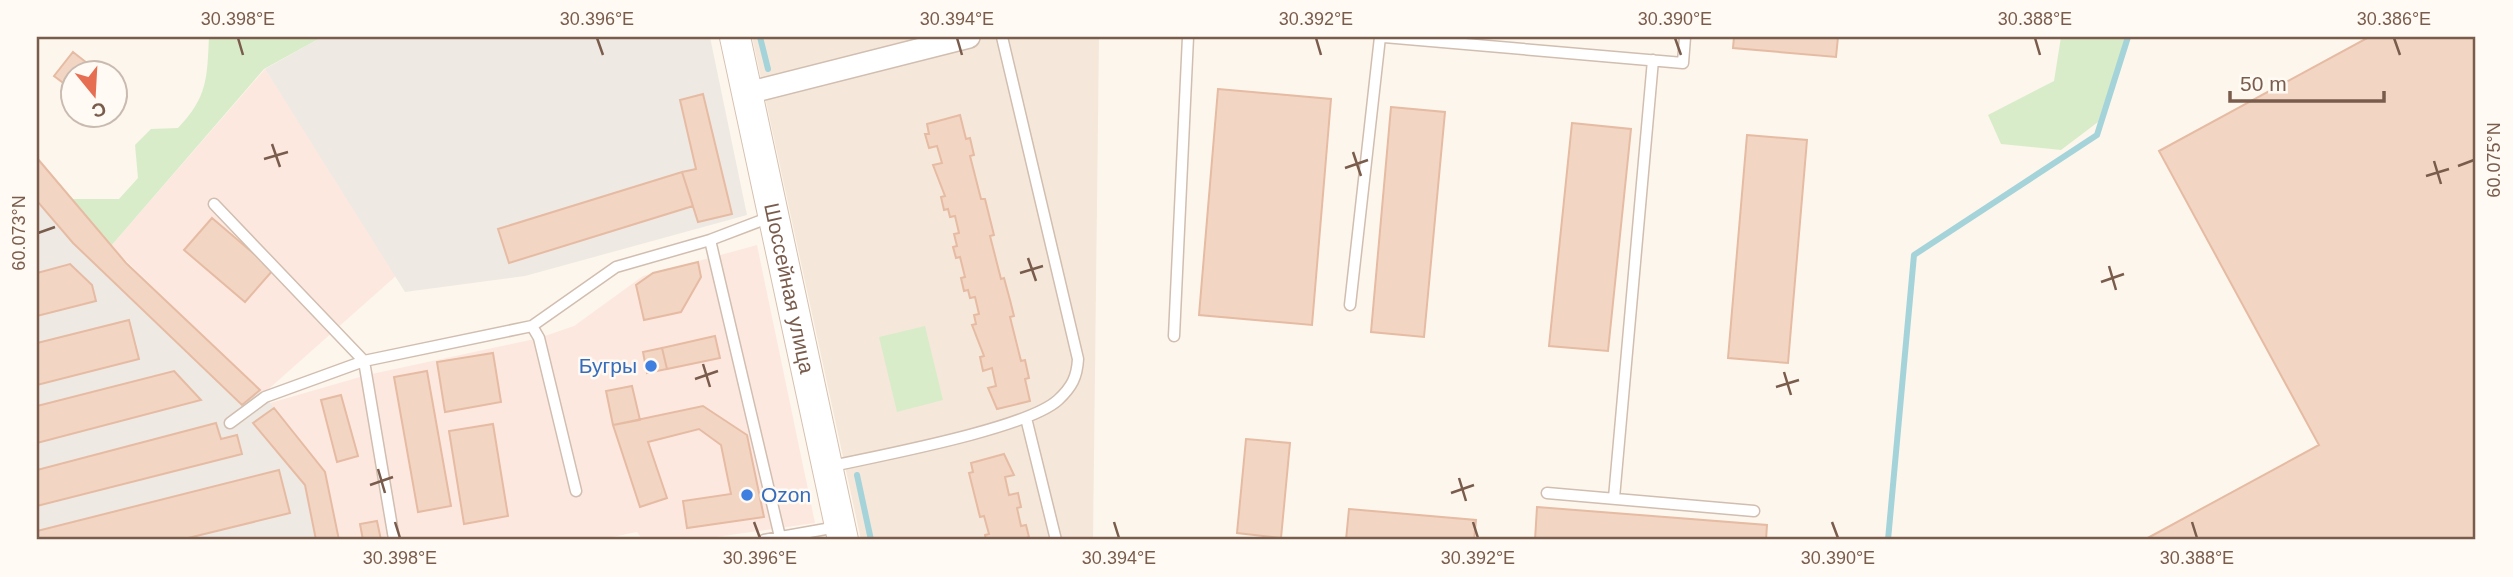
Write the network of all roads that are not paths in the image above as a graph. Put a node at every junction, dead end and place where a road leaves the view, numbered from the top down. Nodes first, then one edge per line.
1 (735, 37) edge
2 (1002, 37) edge
3 (1188, 37) edge
4 (1382, 37) edge
5 (1685, 37) edge
6 (963, 38) edge
7 (1653, 60) junction
8 (748, 93) junction
9 (214, 204) dead end
10 (776, 215) junction
11 (710, 240) junction
12 (1350, 305) dead end
13 (532, 326) junction
14 (1174, 336) dead end
15 (365, 361) junction
16 (1026, 418) junction
17 (230, 423) dead end
18 (828, 467) junction
19 (576, 491) dead end
20 (1547, 493) dead end
21 (1614, 498) junction
22 (1754, 511) dead end
23 (833, 532) edge
24 (780, 537) junction
25 (394, 538) dead end
26 (764, 540) edge
27 (809, 540) edge
28 (1056, 540) edge

1 - 8 main road, Шоссейная улица
2 - 16 lane
3 - 14 lane
4 - 7 lane
4 - 12 lane
5 - 7 lane
6 - 8 street
7 - 21 lane
8 - 10 main road, Шоссейная улица
9 - 15 lane
10 - 11 lane
10 - 18 main road, Шоссейная улица
11 - 13 lane
11 - 24 lane
13 - 15 lane
13 - 19 lane
15 - 17 lane
15 - 25 lane
16 - 18 lane
16 - 28 lane
18 - 23 main road, Шоссейная улица
20 - 21 lane
21 - 22 lane
23 - 24 lane
23 - 27 lane
24 - 26 lane

